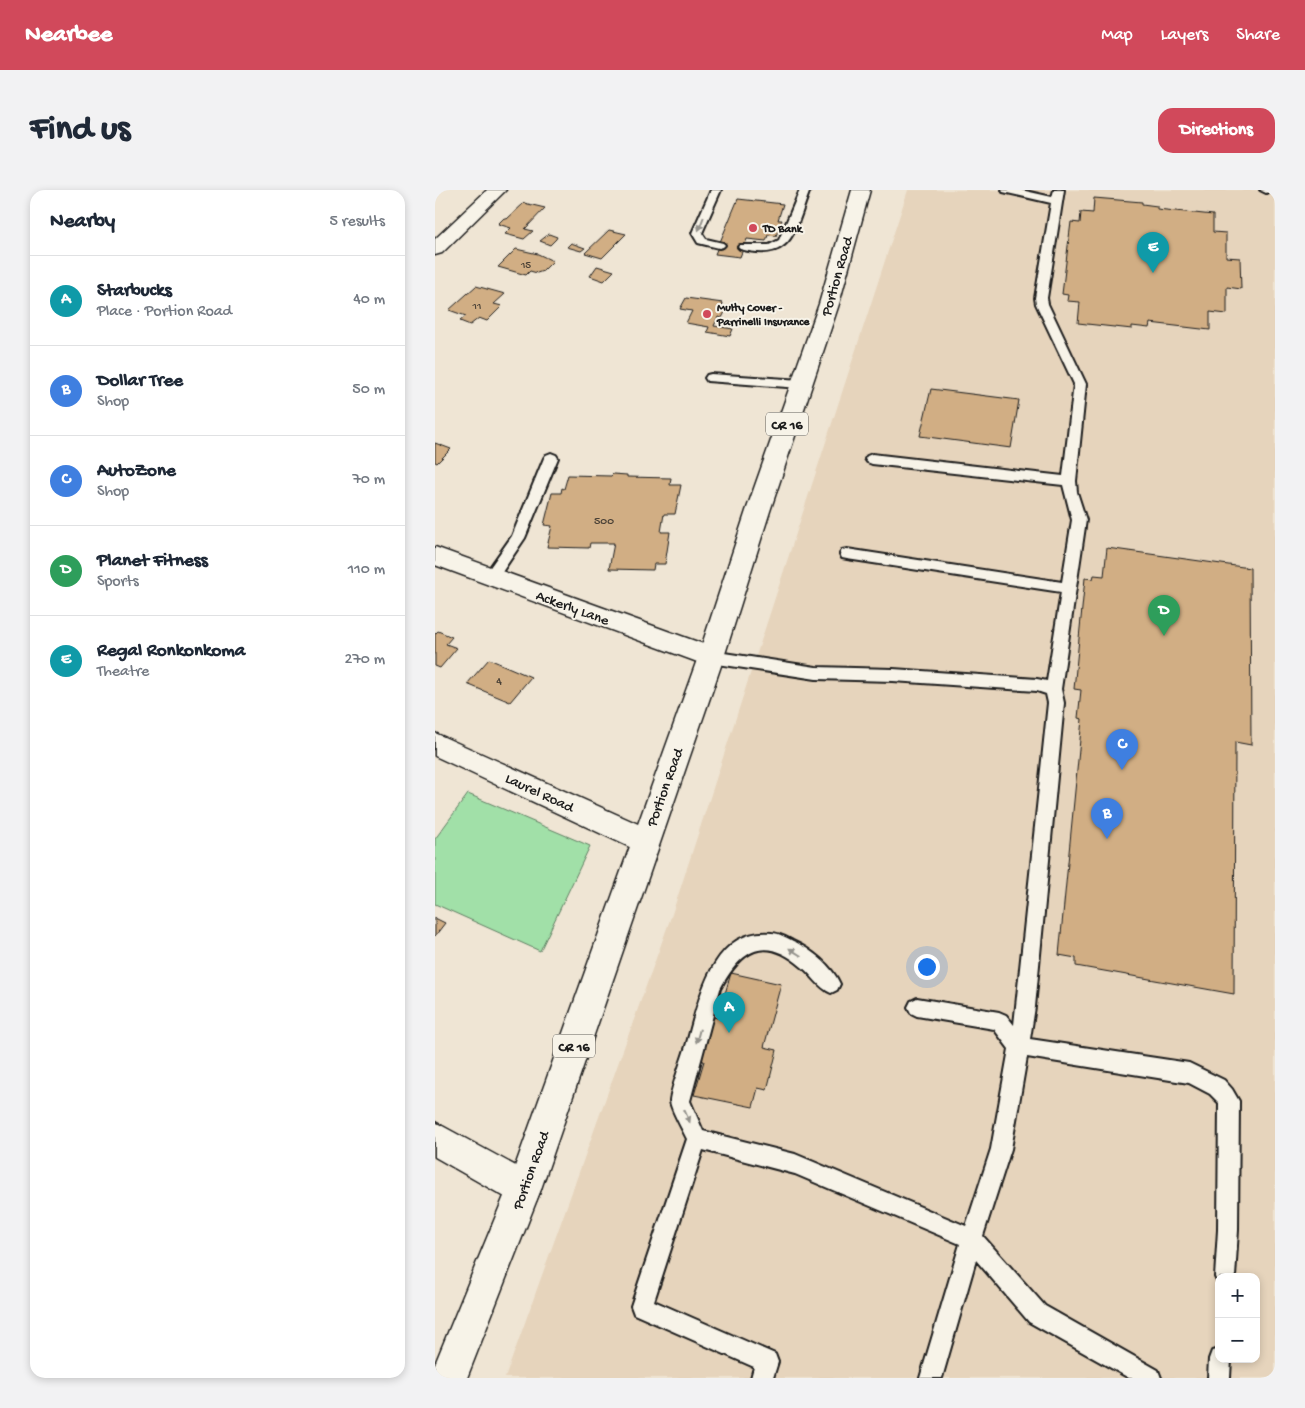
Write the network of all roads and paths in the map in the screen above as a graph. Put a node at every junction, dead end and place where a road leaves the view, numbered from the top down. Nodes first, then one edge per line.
1 (497, 190) edge
2 (716, 190) edge
3 (805, 190) edge
4 (861, 190) edge
5 (1007, 190) edge
6 (1057, 196) edge
7 (719, 245) dead end
8 (743, 247) dead end
9 (435, 250) edge
10 (711, 378) dead end
11 (801, 384) junction
12 (551, 458) dead end
13 (872, 459) dead end
14 (1069, 481) junction
15 (847, 554) dead end
16 (435, 556) edge
17 (491, 577) junction
18 (1068, 588) junction
19 (711, 658) junction
20 (1053, 689) junction
21 (435, 744) edge
22 (646, 841) junction
23 (831, 984) dead end
24 (917, 1006) dead end
25 (1019, 1047) junction
26 (435, 1139) edge
27 (697, 1139) junction
28 (524, 1189) junction
29 (972, 1239) junction
30 (1225, 1273) edge
31 (1220, 1363) edge
32 (448, 1378) edge
33 (762, 1378) edge
34 (931, 1378) edge
35 (1151, 1378) edge
36 (1219, 1378) edge

1 - 9 main road
2 -> 7 lane
3 - 8 lane
4 - 11 main road, Portion Road / CR 16
5 - 6 lane
6 - 14 lane
10 - 11 lane
11 - 19 main road, Portion Road / CR 16
12 - 17 lane
13 - 14 lane
14 - 18 lane
15 - 18 lane
16 - 17 main road, Ackerly Lane
17 - 19 main road, Ackerly Lane
18 - 20 lane
19 - 20 lane
19 - 22 main road, Portion Road / CR 16
20 - 25 lane
21 - 22 main road, Laurel Road
22 - 28 main road, Portion Road / CR 16
23 -> 27 lane
24 - 25 lane
25 - 29 lane
25 - 30 lane
26 - 28 main road
27 - 29 lane
27 - 33 lane
28 - 32 main road, Portion Road / CR 16
29 - 34 lane
29 - 35 lane
31 - 36 lane

